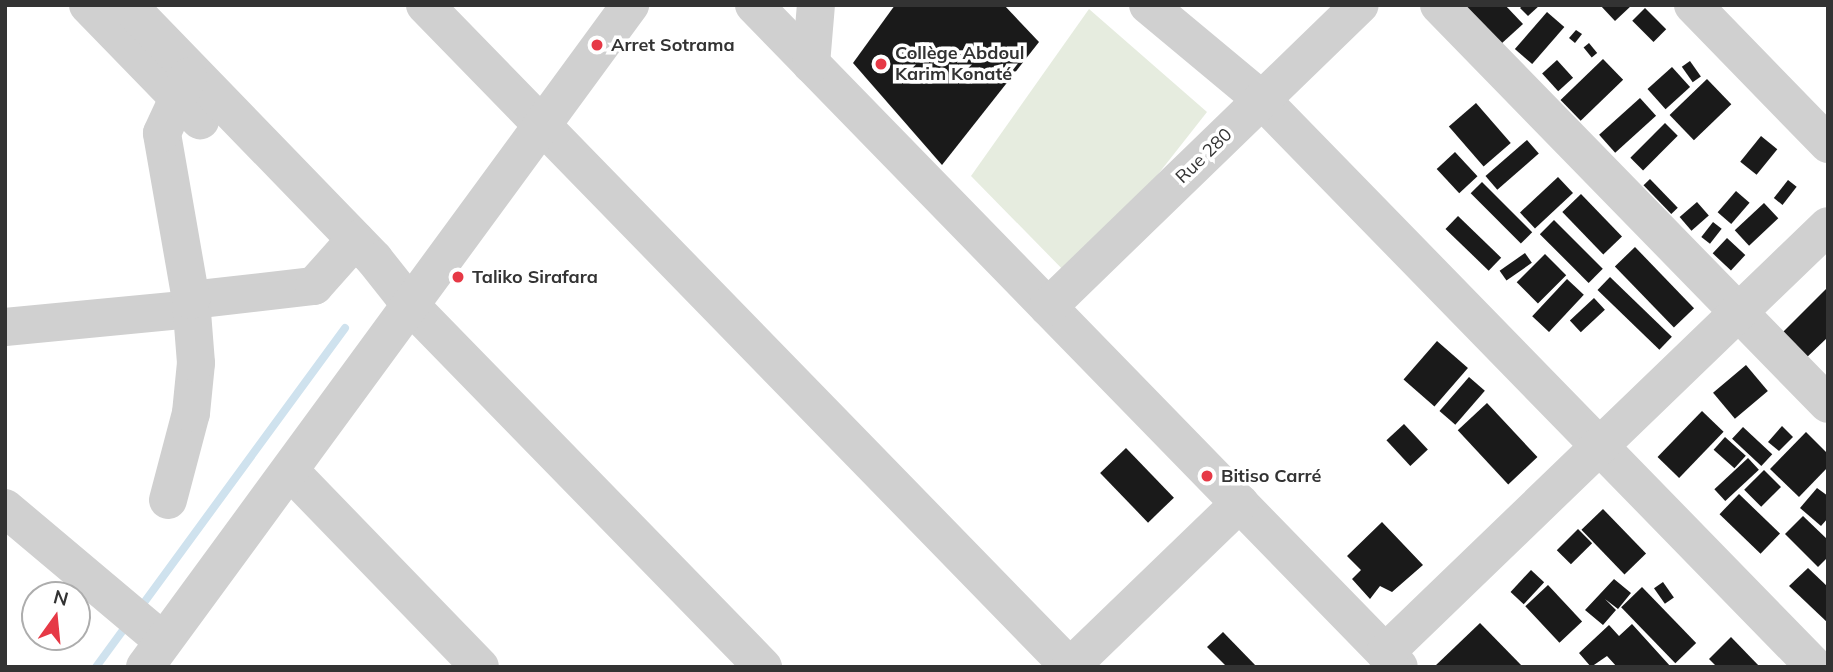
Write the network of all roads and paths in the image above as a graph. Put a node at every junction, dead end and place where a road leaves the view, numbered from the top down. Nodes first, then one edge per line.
1 (88, 5) edge
2 (128, 5) edge
3 (425, 5) edge
4 (630, 5) edge
5 (754, 5) edge
6 (816, 5) edge
7 (1148, 5) edge
8 (1360, 5) edge
9 (1438, 5) edge
10 (1693, 5) edge
11 (811, 64) junction
12 (185, 85) junction
13 (1262, 100) junction
14 (541, 124) junction
15 (1828, 144) edge
16 (1828, 226) edge
17 (348, 251) junction
18 (191, 305) junction
19 (412, 307) junction
20 (1048, 307) junction
21 (1738, 313) junction
22 (5, 327) edge
23 (1828, 404) edge
24 (1600, 446) junction
25 (290, 471) junction
26 (168, 500) dead end
27 (1240, 503) junction
28 (5, 508) edge
29 (161, 656) edge
30 (1392, 660) edge
31 (480, 667) edge
32 (764, 667) edge
33 (1070, 667) edge
34 (1815, 667) edge

1 - 12 street
2 - 12 street
3 - 14 street
4 - 14 street
5 - 11 street
6 - 11 street
7 - 13 street
8 - 13 street, Rue 280
9 - 21 street
10 - 15 street
11 - 20 street
12 - 17 street
12 - 18 street
13 - 20 street, Rue 280
13 - 24 street
14 - 19 street
14 - 33 street
16 - 21 street
17 - 18 street
17 - 19 street
18 - 22 street
18 - 26 street
19 - 25 street
19 - 32 street
20 - 27 street
21 - 23 street
21 - 24 street
24 - 30 street
24 - 34 street
25 - 29 street
25 - 31 street
27 - 30 street
27 - 33 street
28 - 29 street

